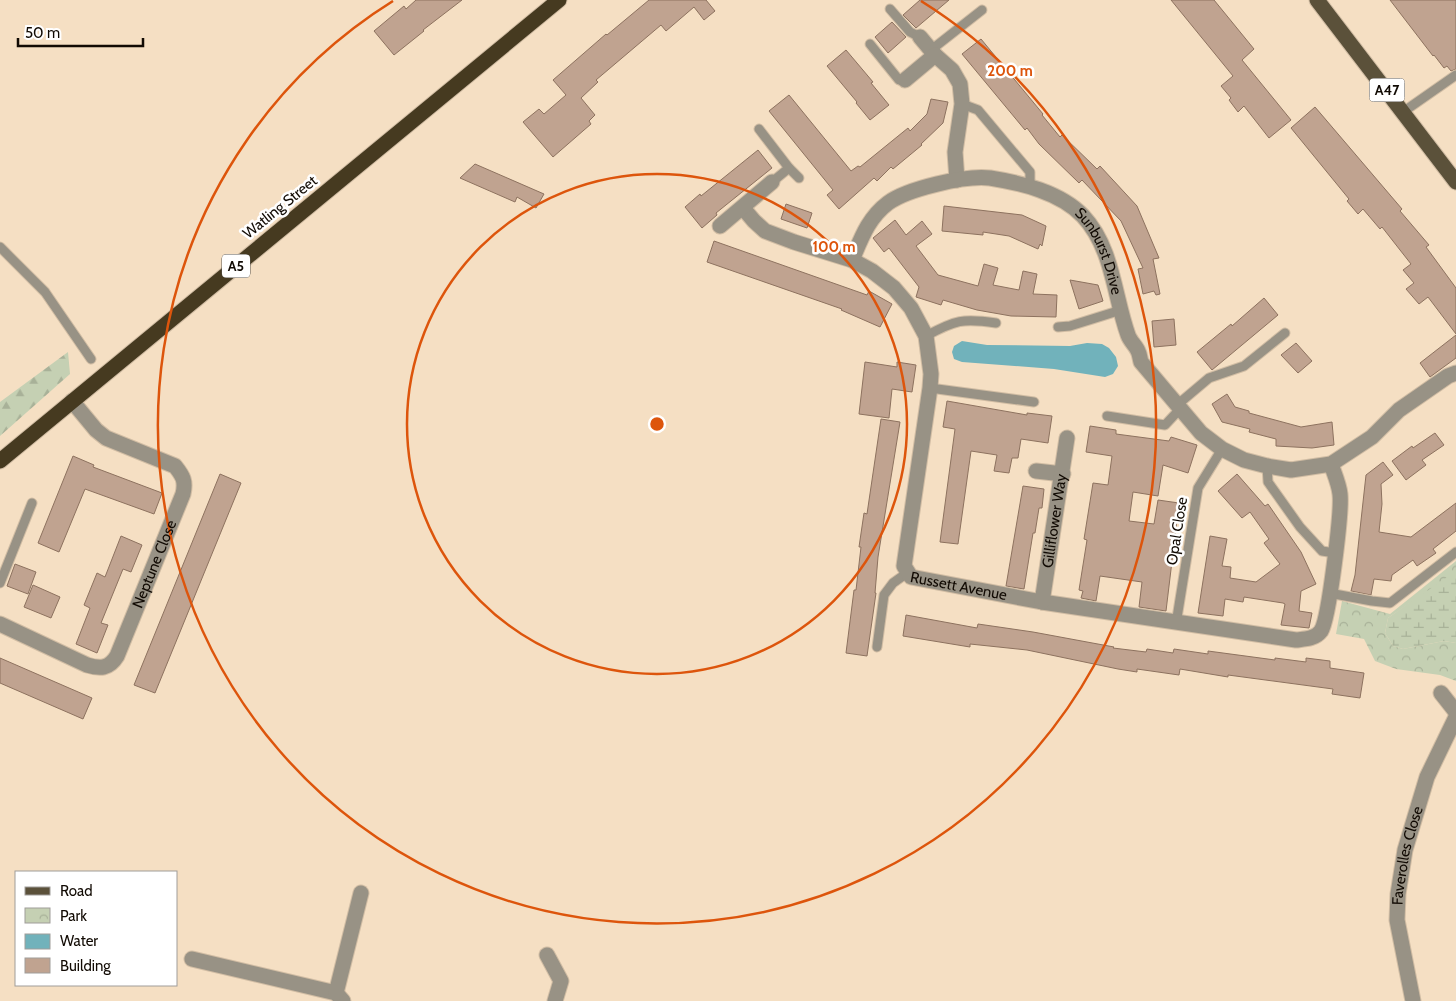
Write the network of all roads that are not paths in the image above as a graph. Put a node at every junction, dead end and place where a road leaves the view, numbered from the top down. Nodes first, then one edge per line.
1 (559, 0) edge
2 (1317, 0) edge
3 (890, 9) dead end
4 (982, 10) dead end
5 (920, 37) joint
6 (870, 44) dead end
7 (933, 52) junction
8 (1456, 75) edge
9 (905, 80) joint
10 (962, 104) junction
11 (1403, 112) junction
12 (759, 129) dead end
13 (789, 168) junction
14 (799, 178) dead end
15 (957, 180) junction
16 (772, 182) joint
17 (1456, 182) edge
18 (1030, 187) junction
19 (743, 208) junction
20 (720, 226) dead end
21 (0, 247) edge
22 (852, 260) junction
23 (1121, 310) junction
24 (996, 323) dead end
25 (1058, 327) dead end
26 (1285, 333) dead end
27 (926, 336) junction
28 (91, 359) dead end
29 (1456, 374) edge
30 (930, 388) junction
31 (72, 401) junction
32 (1034, 402) dead end
33 (1178, 407) junction
34 (1107, 416) dead end
35 (1067, 438) dead end
36 (1222, 450) junction
37 (0, 461) edge
38 (1331, 464) junction
39 (1267, 466) junction
40 (1036, 471) dead end
41 (1063, 474) junction
42 (32, 503) dead end
43 (1456, 552) edge
44 (1335, 554) junction
45 (907, 573) junction
46 (0, 583) edge
47 (1329, 593) junction
48 (1042, 602) junction
49 (0, 624) edge
50 (1176, 624) junction
51 (877, 646) dead end
52 (1441, 693) dead end
53 (1456, 712) edge
54 (1456, 717) edge
55 (361, 894) dead end
56 (547, 955) dead end
57 (192, 959) dead end
58 (340, 997) edge
59 (555, 1001) edge
60 (1413, 1001) edge

1 - 31 highway, Watling Street / A5
2 - 11 main road, A47
3 - 5 lane
4 - 7 lane
5 - 7 street
6 - 9 lane
7 - 9 street
7 - 10 street
8 - 11 lane
10 - 15 street
10 - 18 lane
11 - 17 main road, A47
12 - 13 lane
13 - 14 lane
13 - 16 lane
15 - 18 street, Sunburst Drive
15 - 22 street, Sunburst Drive
16 - 19 street
18 - 23 street, Sunburst Drive
19 - 20 street
19 - 22 street, Russett Avenue
21 - 28 lane
22 - 27 street, Russett Avenue
23 - 25 lane
23 - 33 street, Sunburst Drive
24 - 27 lane
26 - 33 lane
27 - 30 street, Russett Avenue
29 - 38 street, Sunburst Drive
30 - 32 lane
30 - 45 street, Russett Avenue
31 - 37 highway, Watling Street / A5
31 - 49 street, Neptune Close
33 - 34 lane
33 - 36 street, Sunburst Drive
35 - 41 street, Gilliflower Way
36 - 39 street, Sunburst Drive
36 - 50 lane, Opal Close
38 - 39 street, Sunburst Drive
38 - 44 street, Russett Avenue
39 - 44 lane
40 - 41 street
41 - 48 street, Gilliflower Way
42 - 46 lane
43 - 47 lane
44 - 47 street, Russett Avenue
45 - 48 street, Russett Avenue
45 - 51 lane
47 - 50 street, Russett Avenue
48 - 50 street, Russett Avenue
52 - 53 street
54 - 60 street, Faverolles Close
55 - 58 street
56 - 59 street
57 - 58 street

